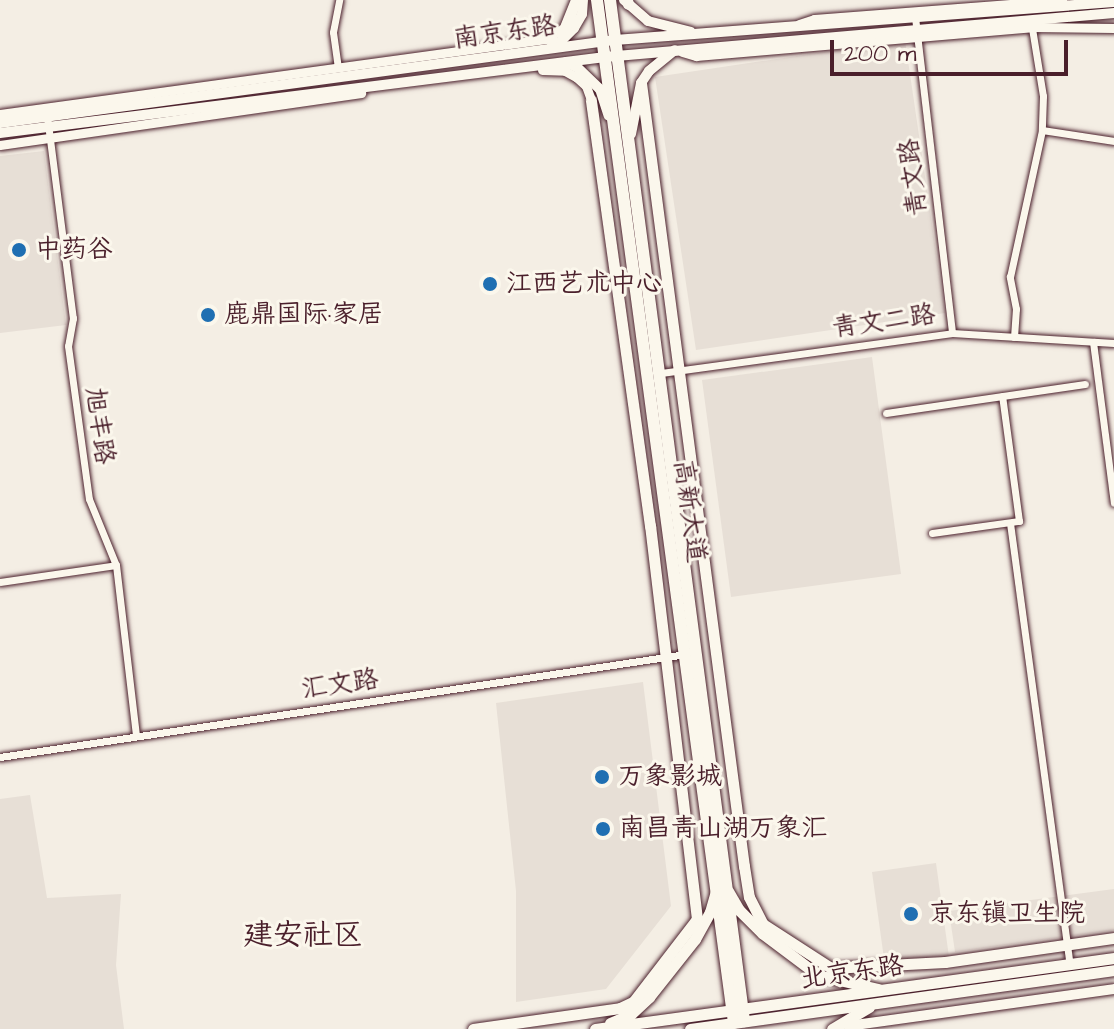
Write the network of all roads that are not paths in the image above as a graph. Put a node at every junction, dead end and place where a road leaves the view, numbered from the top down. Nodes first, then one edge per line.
1 (339, 0) edge
2 (576, 0) edge
3 (583, 0) edge
4 (597, 0) edge
5 (610, 0) edge
6 (1062, 0) edge
7 (626, 1) edge
8 (1114, 2) edge
9 (1114, 13) edge
10 (915, 17) junction
11 (1031, 18) junction
12 (794, 26) junction
13 (565, 27) joint
14 (1114, 28) edge
15 (917, 33) junction
16 (697, 34) junction
17 (609, 41) junction
18 (675, 50) junction
19 (459, 52) junction
20 (529, 52) junction
21 (501, 55) junction
22 (612, 56) junction
23 (564, 61) junction
24 (338, 68) junction
25 (641, 83) junction
26 (591, 100) joint
27 (0, 114) edge
28 (0, 123) edge
29 (48, 127) junction
30 (1042, 130) junction
31 (0, 133) edge
32 (623, 141) junction
33 (1114, 141) edge
34 (0, 145) edge
35 (952, 333) junction
36 (1014, 337) junction
37 (1093, 342) junction
38 (1114, 343) edge
39 (677, 370) junction
40 (661, 373) junction
41 (1085, 384) dead end
42 (1002, 396) junction
43 (886, 413) dead end
44 (1114, 503) edge
45 (1010, 523) junction
46 (932, 533) dead end
47 (116, 565) junction
48 (0, 582) edge
49 (687, 654) junction
50 (665, 657) junction
51 (136, 736) junction
52 (0, 757) edge
53 (722, 890) junction
54 (1114, 938) edge
55 (1067, 944) junction
56 (1114, 958) edge
57 (1070, 970) junction
58 (1114, 970) edge
59 (1114, 989) edge
60 (886, 996) junction
61 (739, 1021) edge
62 (473, 1029) edge
63 (596, 1029) edge
64 (690, 1029) edge
65 (832, 1029) edge
66 (849, 1029) edge

1 - 24 street
2 - 13 main road
3 - 20 main road
4 - 17 highway, 高新大道
5 - 17 highway, 高新大道
6 - 12 street
7 - 16 main road
8 - 11 main road, 南京东路
9 - 11 main road, 南京东路
10 - 11 main road, 南京东路
10 - 12 main road, 南京东路
10 - 15 street, 青文路
11 - 14 street
11 - 15 main road, 南京东路
11 - 30 street
12 - 16 main road, 南京东路
13 - 19 street
15 - 18 main road, 南京东路
15 - 35 street, 青文路
16 - 17 main road, 南京东路
17 - 20 main road, 南京东路
17 - 22 highway, 高新大道
18 - 22 main road, 南京东路
18 - 25 main road
19 - 21 street
19 - 24 street
20 - 21 main road, 南京东路
21 - 29 main road, 南京东路
22 - 23 main road, 南京东路
22 - 32 highway, 高新大道
23 - 29 main road, 南京东路
23 - 32 main road
24 - 27 street
25 - 32 main road
25 - 39 main road
26 - 29 street
26 - 50 main road
28 - 29 main road, 南京东路
29 - 31 main road, 南京东路
29 - 34 street
29 - 47 street, 旭丰路
30 - 33 street
30 - 36 street
32 - 40 highway, 高新大道
32 - 49 highway, 高新大道
35 - 36 street, 青文二路
35 - 39 street, 青文二路
36 - 37 street, 青文二路
37 - 38 street, 青文二路
37 - 44 street
39 - 40 street, 青文二路
39 - 55 main road
40 - 53 highway, 高新大道
41 - 42 street
42 - 43 street
42 - 45 street
45 - 46 street
45 - 55 street
47 - 48 street
47 - 51 street, 旭丰路
49 - 50 street, 汇文路
49 - 53 highway, 高新大道
50 - 51 street, 汇文路
50 - 62 main road
51 - 52 street, 汇文路
53 - 60 main road
53 - 61 highway, 高新大道
53 - 63 main road
54 - 55 main road
55 - 57 street
56 - 57 main road, 北京东路
57 - 58 main road, 北京东路
57 - 60 main road, 北京东路
59 - 66 main road
60 - 61 main road, 北京东路
60 - 65 main road
61 - 63 main road, 北京东路
61 - 64 main road, 北京东路

